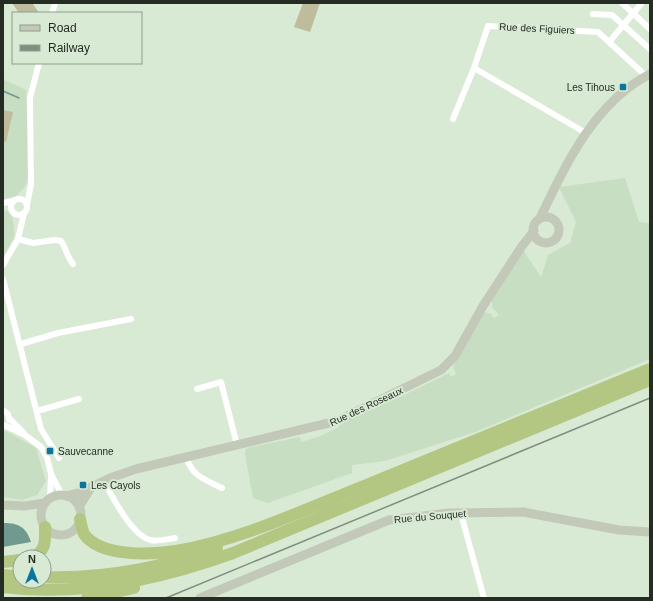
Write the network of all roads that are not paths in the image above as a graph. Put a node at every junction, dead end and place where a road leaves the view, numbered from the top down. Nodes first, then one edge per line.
1 (622, 3) edge
2 (641, 4) edge
3 (593, 14) dead end
4 (633, 14) junction
5 (623, 26) junction
6 (650, 28) edge
7 (610, 41) junction
8 (650, 49) edge
9 (39, 64) edge
10 (474, 68) junction
11 (648, 75) edge
12 (453, 119) dead end
13 (586, 133) junction
14 (31, 184) junction
15 (15, 200) junction
16 (3, 205) edge
17 (27, 205) junction
18 (14, 212) junction
19 (24, 213) junction
20 (545, 218) junction
21 (535, 235) junction
22 (18, 236) junction
23 (73, 264) dead end
24 (3, 266) edge
25 (3, 280) edge
26 (131, 319) dead end
27 (21, 344) junction
28 (650, 369) edge
29 (650, 380) edge
30 (197, 389) dead end
31 (79, 399) dead end
32 (3, 410) edge
33 (37, 411) junction
34 (9, 418) junction
35 (4, 425) edge
36 (25, 435) junction
37 (237, 445) junction
38 (449, 452) junction
39 (186, 457) junction
40 (59, 458) dead end
41 (51, 474) junction
42 (104, 481) junction
43 (92, 486) junction
44 (222, 488) dead end
45 (64, 495) junction
46 (47, 501) junction
47 (3, 505) edge
48 (25, 506) junction
49 (80, 513) junction
50 (461, 514) junction
51 (41, 515) junction
52 (324, 515) junction
53 (45, 527) junction
54 (650, 532) edge
55 (175, 538) dead end
56 (42, 549) edge
57 (52, 577) edge
58 (3, 587) edge
59 (87, 598) edge
60 (200, 598) edge
61 (484, 598) edge

1 - 4 street
2 - 4 street
3 - 5 street
4 - 5 street
4 - 6 street
5 - 7 street
5 - 8 street
7 - 10 street, Rue des Figuiers
7 - 11 street, Rue des Figuiers
9 - 14 street
10 - 12 street
10 - 13 street
11 - 13 main road
13 - 20 main road
14 - 15 street
14 - 17 street
15 - 16 street
15 - 17 street
15 - 18 street
16 - 18 street
17 - 19 street
18 - 19 street
18 - 22 street
19 - 22 street
20 - 21 main road, Rue des Roseaux
20 - 21 main road
21 - 37 main road, Rue des Roseaux
22 - 23 street
22 - 24 street
25 - 27 street
26 - 27 street
27 - 33 street
28 - 38 highway
29 - 52 highway
30 - 37 street
31 - 33 street
32 - 34 street
33 - 40 street
34 - 35 street
34 - 36 street
35 - 36 street
36 - 41 street
37 - 39 main road, Rue des Roseaux
38 - 49 highway
38 - 57 highway
39 - 42 main road, Rue des Roseaux
39 - 44 street
41 - 45 street
41 - 46 street
42 - 43 main road, Rue des Roseaux
42 - 55 street
43 - 45 main road, Rue des Roseaux
43 - 49 main road
45 - 46 main road
45 - 49 main road
46 - 48 main road
46 - 51 main road
47 - 48 main road
48 - 51 main road
49 - 53 main road
50 - 54 main road, Rue du Souquet
50 - 60 main road, Rue du Souquet
50 - 61 street
51 - 53 main road
52 - 58 highway
52 - 59 highway
53 - 56 highway

